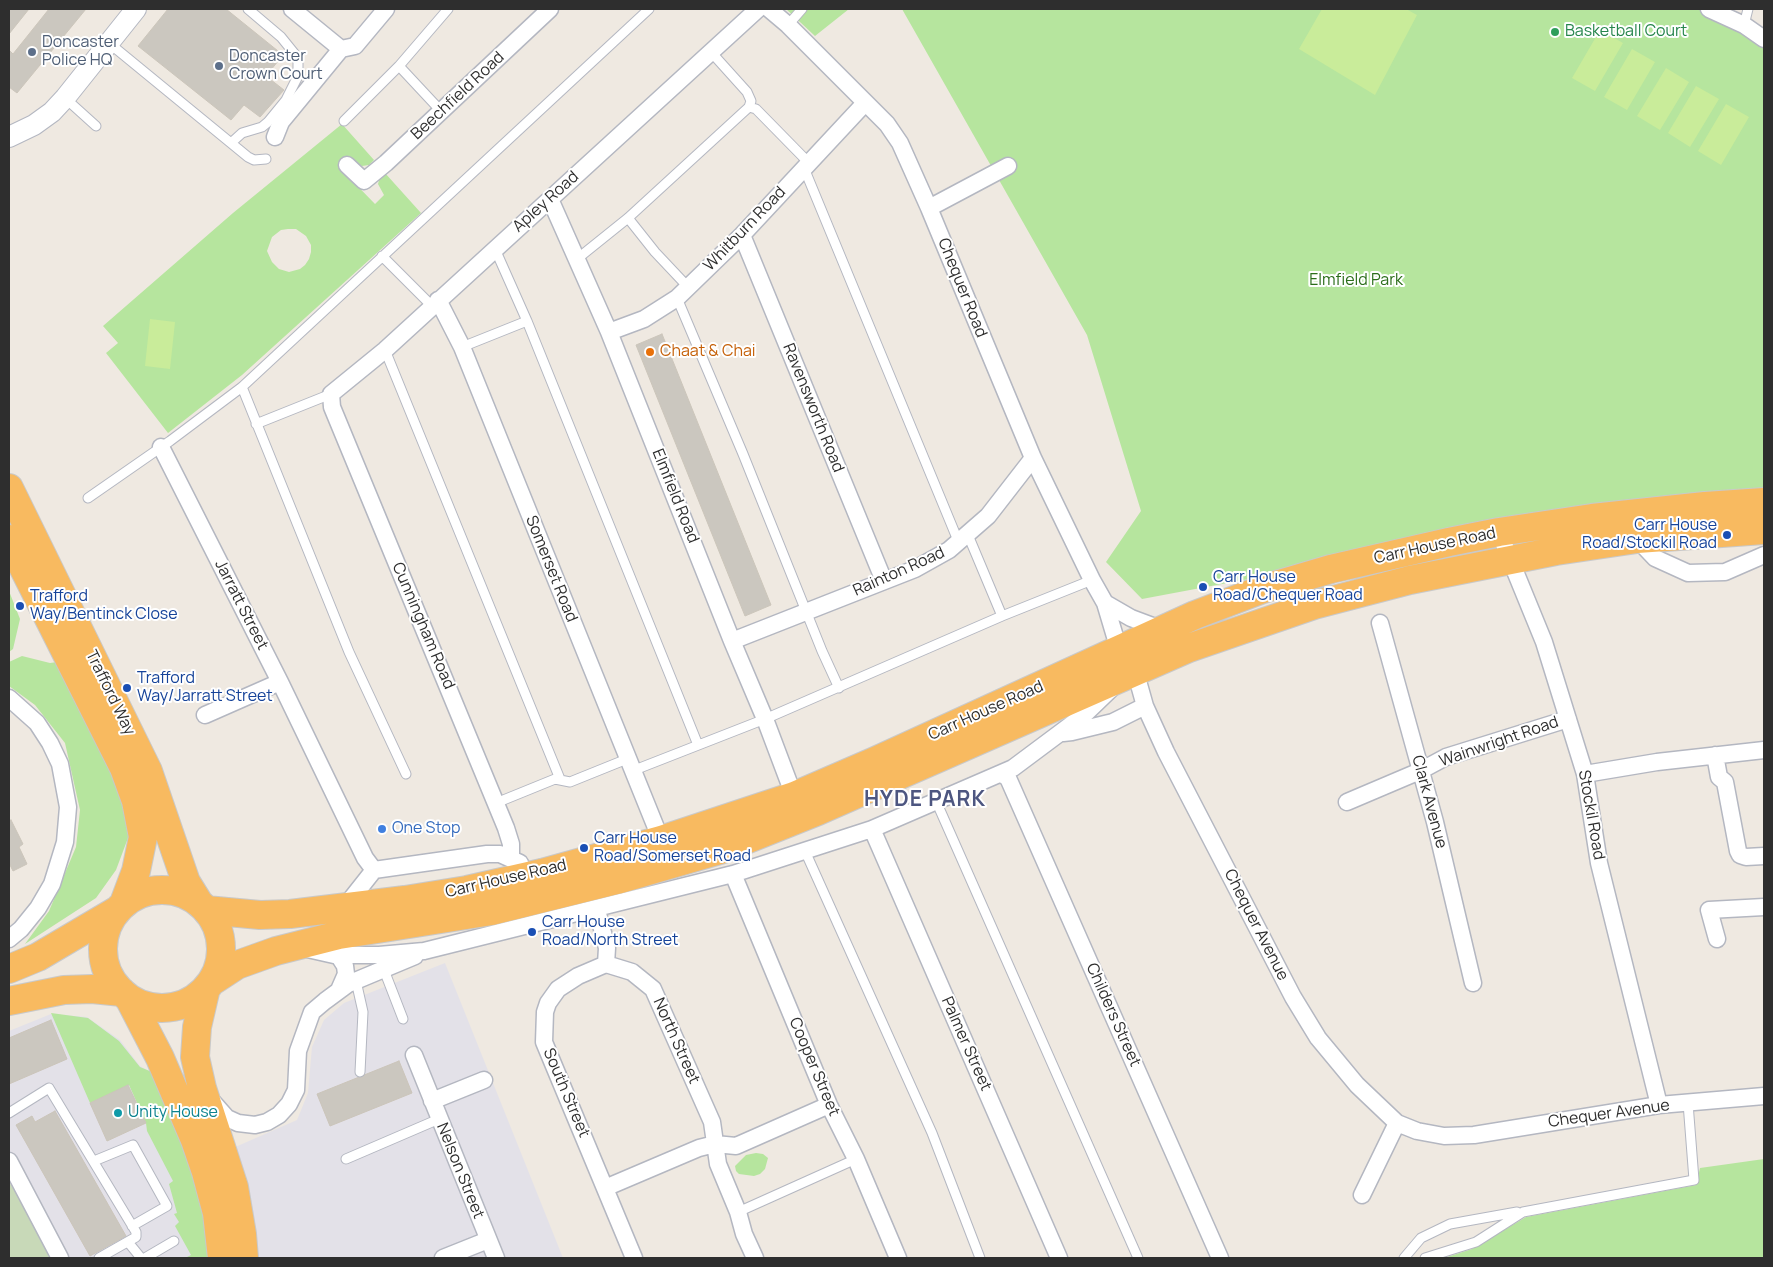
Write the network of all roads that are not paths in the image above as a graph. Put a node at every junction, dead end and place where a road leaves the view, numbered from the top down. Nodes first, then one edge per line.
1 (248, 9) edge
2 (295, 9) edge
3 (386, 9) edge
4 (448, 9) edge
5 (550, 9) edge
6 (649, 9) edge
7 (758, 9) edge
8 (769, 9) edge
9 (802, 9) edge
10 (1709, 9) edge
11 (1748, 9) edge
12 (132, 10) edge
13 (788, 25) junction
14 (1744, 25) junction
15 (1764, 40) edge
16 (109, 44) junction
17 (341, 50) junction
18 (711, 52) junction
19 (399, 66) junction
20 (65, 98) junction
21 (865, 103) junction
22 (749, 107) junction
23 (441, 111) junction
24 (344, 122) dead end
25 (96, 126) dead end
26 (9, 137) edge
27 (275, 137) dead end
28 (231, 143) junction
29 (266, 159) dead end
30 (347, 165) dead end
31 (807, 165) junction
32 (1008, 166) dead end
33 (550, 199) junction
34 (929, 208) junction
35 (628, 218) junction
36 (742, 235) junction
37 (495, 249) junction
38 (382, 256) junction
39 (577, 259) junction
40 (683, 292) junction
41 (435, 303) junction
42 (527, 321) junction
43 (610, 332) junction
44 (462, 347) junction
45 (385, 350) junction
46 (242, 387) junction
47 (331, 394) junction
48 (256, 424) junction
49 (161, 447) junction
50 (1033, 458) junction
51 (9, 488) edge
52 (88, 498) dead end
53 (1764, 502) edge
54 (1764, 530) edge
55 (1499, 532) junction
56 (9, 539) edge
57 (963, 539) junction
58 (1638, 539) junction
59 (1764, 555) edge
60 (1511, 560) junction
61 (1092, 580) junction
62 (884, 581) junction
63 (1105, 603) junction
64 (806, 612) junction
65 (1002, 616) junction
66 (1380, 623) dead end
67 (1162, 630) junction
68 (732, 641) junction
69 (1118, 650) junction
70 (1131, 673) junction
71 (280, 682) junction
72 (838, 688) junction
73 (9, 698) edge
74 (1146, 706) junction
75 (205, 715) dead end
76 (765, 719) junction
77 (1568, 719) junction
78 (1061, 733) junction
79 (698, 745) junction
80 (1764, 750) edge
81 (1715, 756) junction
82 (630, 765) junction
83 (1420, 771) junction
84 (406, 774) dead end
85 (1002, 774) junction
86 (1586, 774) junction
87 (560, 779) junction
88 (794, 796) junction
89 (936, 802) junction
90 (1347, 802) dead end
91 (496, 803) junction
92 (872, 829) junction
93 (661, 840) junction
94 (805, 851) junction
95 (1764, 856) edge
96 (511, 859) junction
97 (374, 870) junction
98 (542, 873) junction
99 (733, 874) junction
100 (202, 906) junction
101 (120, 907) junction
102 (1764, 907) edge
103 (344, 908) junction
104 (597, 910) junction
105 (9, 939) edge
106 (1717, 939) dead end
107 (293, 946) junction
108 (424, 951) junction
109 (338, 955) junction
110 (606, 964) junction
111 (9, 970) edge
112 (384, 970) junction
113 (356, 981) junction
114 (1472, 983) dead end
115 (208, 985) junction
116 (339, 990) junction
117 (126, 995) junction
118 (9, 1001) edge
119 (403, 1019) dead end
120 (414, 1055) dead end
121 (360, 1072) dead end
122 (484, 1080) dead end
123 (202, 1088) junction
124 (1764, 1096) edge
125 (432, 1101) junction
126 (1688, 1103) junction
127 (829, 1105) junction
128 (1660, 1105) junction
129 (9, 1113) edge
130 (439, 1119) junction
131 (1397, 1123) junction
132 (715, 1144) junction
133 (346, 1159) dead end
134 (856, 1159) junction
135 (9, 1161) edge
136 (94, 1161) junction
137 (605, 1188) junction
138 (1362, 1195) dead end
139 (738, 1212) junction
140 (1523, 1212) junction
141 (132, 1226) junction
142 (488, 1240) junction
143 (174, 1241) dead end
144 (128, 1242) junction
145 (60, 1258) edge
146 (99, 1258) edge
147 (143, 1258) edge
148 (222, 1258) edge
149 (244, 1258) edge
150 (442, 1258) edge
151 (496, 1258) edge
152 (634, 1258) edge
153 (755, 1258) edge
154 (898, 1258) edge
155 (980, 1258) edge
156 (1059, 1258) edge
157 (1138, 1258) edge
158 (1220, 1258) edge
159 (1404, 1258) edge
160 (1425, 1258) edge

1 - 28 lane
2 - 17 street
3 - 17 street
4 - 19 lane
5 - 23 street, Beechfield Road
6 - 38 lane
7 - 18 street, Apley Road
8 - 13 street, Chequer Road
9 - 13 lane
10 - 14 street
11 - 14 lane
12 - 16 street
13 - 21 street, Chequer Road
14 - 15 street
16 - 20 street
16 - 28 lane
17 - 27 street
18 - 22 lane
18 - 33 street, Apley Road
19 - 23 lane
19 - 24 lane
20 - 25 lane
20 - 26 street
21 - 31 street, Whitburn Road
21 - 34 street, Chequer Road
22 - 31 lane
22 - 35 lane
23 - 30 street, Beechfield Road
28 - 29 lane
31 - 36 street, Whitburn Road
31 - 57 lane
32 - 34 street
33 - 37 street, Apley Road
33 - 39 street, Elmfield Road
34 - 50 street, Chequer Road
35 - 39 lane
35 - 40 lane
36 - 40 street, Whitburn Road
36 - 62 street, Ravensworth Road
37 - 41 street, Apley Road
37 - 42 lane
38 - 41 lane
38 - 46 lane
39 - 43 street, Elmfield Road
40 - 43 street, Whitburn Road
40 - 64 lane
41 - 44 street, Somerset Road
41 - 45 street, Apley Road
42 - 44 lane
42 - 79 lane
43 - 68 street, Elmfield Road
44 - 82 street, Somerset Road
45 - 47 street, Apley Road
45 - 87 lane
46 - 48 lane
46 - 49 lane
47 - 48 lane
47 - 91 street, Cunningham Road
48 - 84 lane
49 - 52 lane
49 - 71 street, Jarratt Street
50 - 57 street, Rainton Road
50 - 61 street, Chequer Road
51 - 100 highway, Trafford Way
53 - 55 highway, Carr House Road
54 - 58 highway, Carr House Road
55 - 60 street, Stockil Road
55 - 67 highway, Carr House Road
56 - 101 highway, Trafford Way
57 - 62 street, Rainton Road
57 - 65 lane
58 - 59 street
58 - 60 highway, Carr House Road
60 - 70 highway, Carr House Road
60 - 77 street, Stockil Road
61 - 63 street, Chequer Road
61 - 65 lane
62 - 64 street, Rainton Road
63 - 67 street
63 - 69 street, Chequer Road
64 - 68 street, Rainton Road
64 - 72 lane
65 - 72 lane
66 - 83 street, Clark Avenue
67 - 69 highway, Carr House Road
68 - 76 street, Elmfield Road
69 - 88 highway, Carr House Road
70 - 74 street, Chequer Avenue
70 - 78 street
70 - 107 highway, Carr House Road
71 - 75 street
71 - 97 street, Jarratt Street
72 - 76 lane
73 - 105 street
74 - 78 street
74 - 131 street, Chequer Avenue
76 - 79 lane
76 - 88 street, Elmfield Road
77 - 83 street, Wainwright Road
77 - 86 street, Stockil Road
78 - 85 street
79 - 82 lane
80 - 81 street
81 - 86 street
81 - 95 street
82 - 87 lane
82 - 93 street, Somerset Road
83 - 90 street, Wainwright Road
83 - 114 street, Clark Avenue
85 - 89 street
85 - 158 street, Childers Street
86 - 128 street, Stockil Road
87 - 91 lane
88 - 93 highway, Carr House Road
89 - 92 street
89 - 157 lane
91 - 96 street, Cunningham Road
92 - 94 street
92 - 156 street, Palmer Street
93 - 98 highway, Carr House Road
94 - 99 street
94 - 155 lane
96 - 97 street
96 - 98 street
97 - 103 street
98 - 103 highway, Carr House Road
99 - 104 street
99 - 127 street, Cooper Street
100 - 101 highway
100 - 103 highway, Carr House Road
100 - 115 highway
101 - 111 highway
101 - 117 highway
102 - 106 street
104 - 108 street
104 - 110 street
107 - 109 street
107 - 115 highway, Carr House Road
108 - 109 street
108 - 112 street
109 - 116 street
110 - 132 street, North Street
110 - 137 street, South Street
112 - 113 street
112 - 119 lane
113 - 116 street
113 - 121 lane
115 - 117 highway
115 - 123 highway
116 - 123 street
117 - 118 highway
117 - 148 highway
120 - 125 street, Nelson Street
122 - 125 street
123 - 149 highway
124 - 126 street, Chequer Avenue
125 - 130 street, Nelson Street
126 - 128 street, Chequer Avenue
126 - 140 lane
127 - 132 street
127 - 134 street, Cooper Street
128 - 131 street, Chequer Avenue
129 - 136 lane
130 - 133 lane
130 - 142 street, Nelson Street
131 - 138 street
132 - 137 street
132 - 139 street, North Street
134 - 139 lane
134 - 154 street, Cooper Street
135 - 145 street
136 - 141 lane
136 - 141 lane
137 - 152 street, South Street
139 - 153 street, North Street
140 - 159 lane
140 - 160 lane
141 - 144 lane
142 - 150 street, Nelson Street
142 - 151 street, Nelson Street
143 - 147 lane
144 - 146 lane
144 - 147 lane

